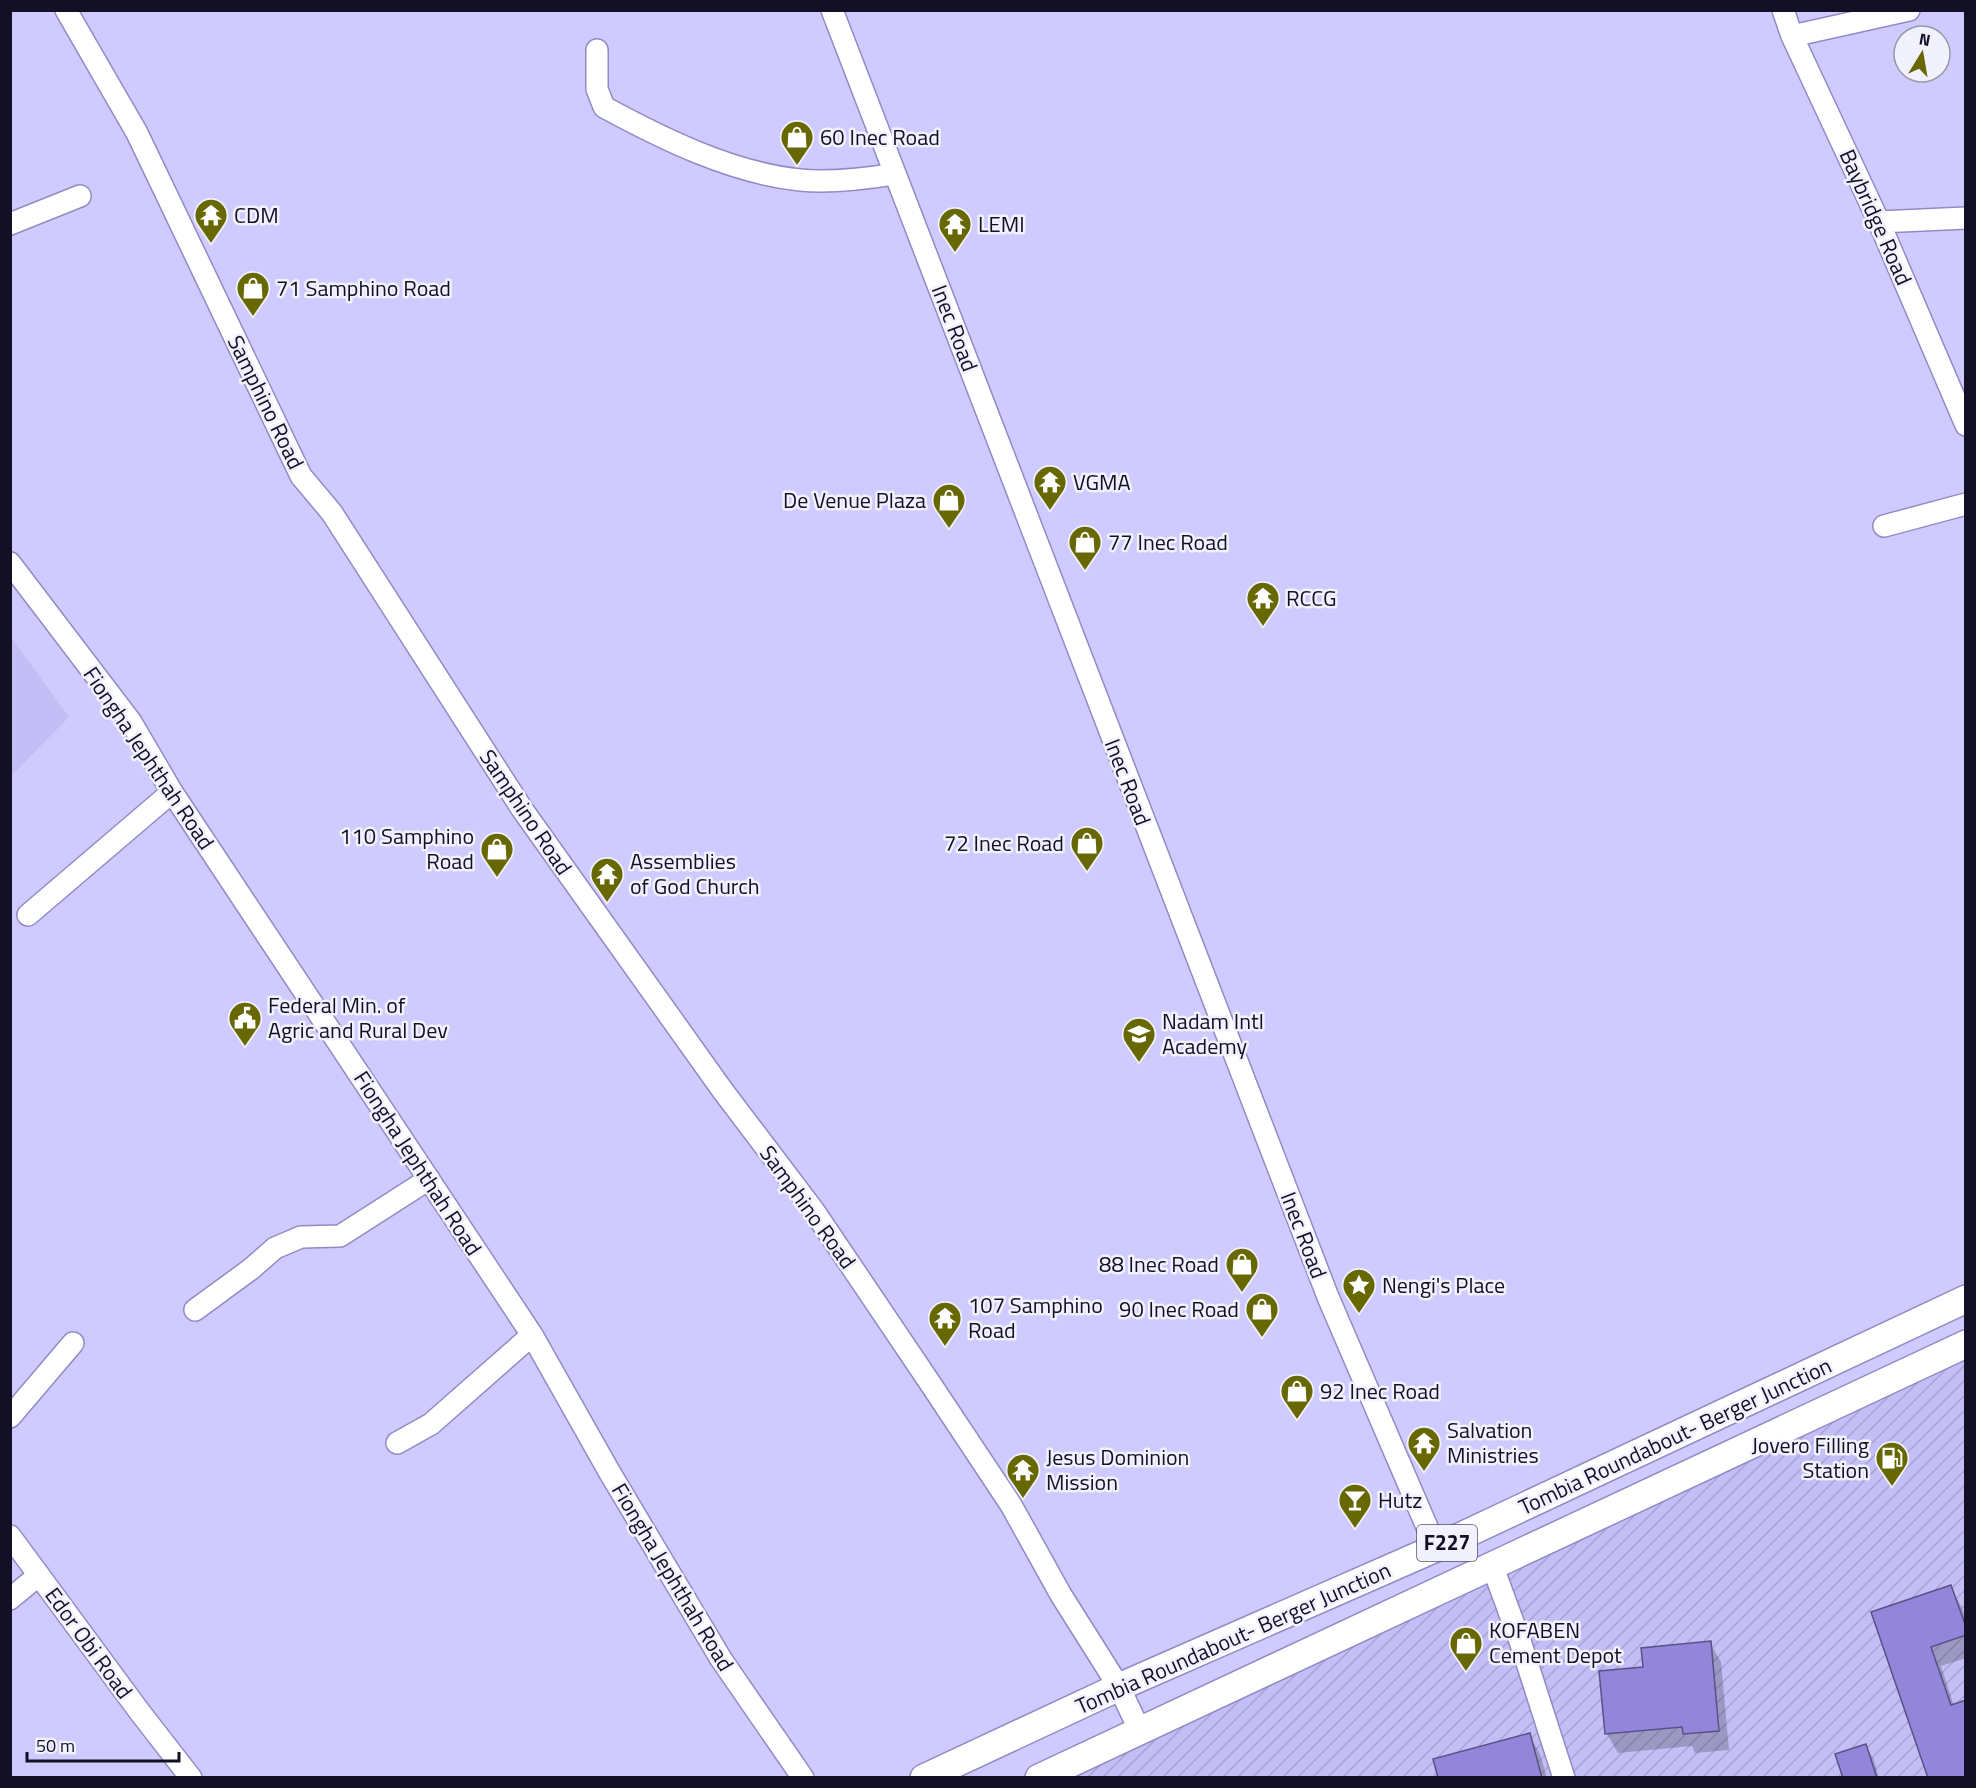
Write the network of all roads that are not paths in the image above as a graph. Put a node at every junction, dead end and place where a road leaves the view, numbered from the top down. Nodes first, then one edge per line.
1 (66, 10) edge
2 (832, 10) edge
3 (1783, 10) edge
4 (1909, 10) edge
5 (1792, 36) junction
6 (597, 50) dead end
7 (895, 174) junction
8 (80, 196) dead end
9 (1965, 218) edge
10 (1879, 222) junction
11 (10, 224) edge
12 (1965, 425) edge
13 (1965, 504) edge
14 (1884, 526) dead end
15 (10, 563) edge
16 (172, 792) junction
17 (28, 915) dead end
18 (429, 1179) junction
19 (1965, 1299) edge
20 (195, 1310) dead end
21 (532, 1335) junction
22 (73, 1343) dead end
23 (1965, 1344) edge
24 (10, 1417) edge
25 (397, 1443) dead end
26 (10, 1536) edge
27 (1436, 1548) junction
28 (1492, 1565) junction
29 (39, 1575) junction
30 (10, 1599) edge
31 (1119, 1687) junction
32 (1140, 1731) junction
33 (191, 1778) edge
34 (803, 1778) edge
35 (924, 1778) edge
36 (1039, 1778) edge
37 (1564, 1778) edge

1 - 31 street, Samphino Road
2 - 7 street, Inec Road
3 - 5 street, Baybridge Road
4 - 5 street
5 - 10 street, Baybridge Road
6 - 7 street
7 - 27 street, Inec Road
8 - 11 street
9 - 10 street
10 - 12 street, Baybridge Road
13 - 14 street
15 - 16 street, Fiongha Jephthah Road
16 - 17 street
16 - 18 street, Fiongha Jephthah Road
18 - 20 street
18 - 21 street, Fiongha Jephthah Road
19 - 27 main road, Tombia Roundabout- Berger Junction / F227
21 - 25 street
21 - 34 street, Fiongha Jephthah Road
22 - 24 street
23 - 28 main road, Tombia Roundabout- Berger Junction / F227
26 - 29 street, Edor Obi Road
27 - 31 main road, Tombia Roundabout- Berger Junction / F227
28 - 32 main road, Tombia Roundabout- Berger Junction / F227
28 - 37 street
29 - 30 street
29 - 33 street, Edor Obi Road
31 - 32 street, Samphino Road
31 - 35 main road, Tombia Roundabout- Berger Junction / F227
32 - 36 main road, Tombia Roundabout- Berger Junction / F227

